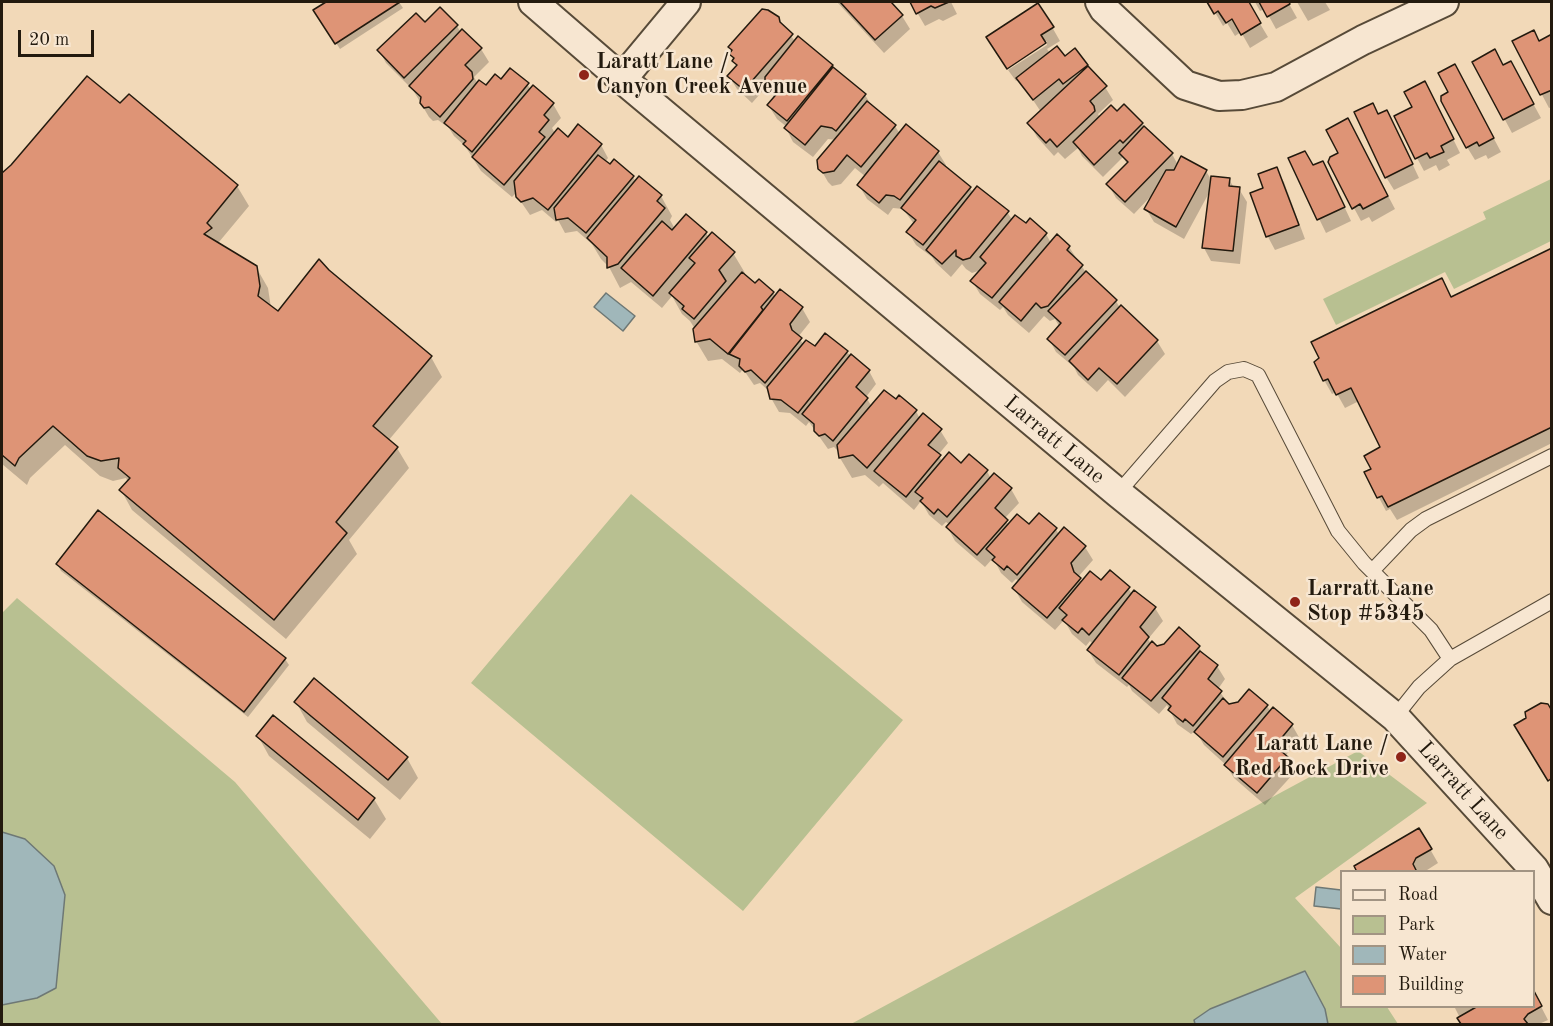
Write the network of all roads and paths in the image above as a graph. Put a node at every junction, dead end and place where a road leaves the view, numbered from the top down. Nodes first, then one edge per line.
1 (533, 2) edge
2 (686, 2) edge
3 (1100, 2) edge
4 (1444, 2) edge
5 (622, 79) junction
6 (1551, 456) edge
7 (1118, 493) junction
8 (1372, 571) junction
9 (1551, 601) edge
10 (1450, 659) junction
11 (1395, 717) junction
12 (1543, 863) edge
13 (1551, 900) edge

1 - 5 street, Larratt Lane
2 - 5 street
3 - 4 street
5 - 7 street, Larratt Lane
6 - 8 lane
7 - 8 lane
7 - 11 street, Larratt Lane
8 - 10 lane
9 - 10 lane
10 - 11 lane
11 - 12 street, Larratt Lane
12 - 13 street, Larratt Lane

